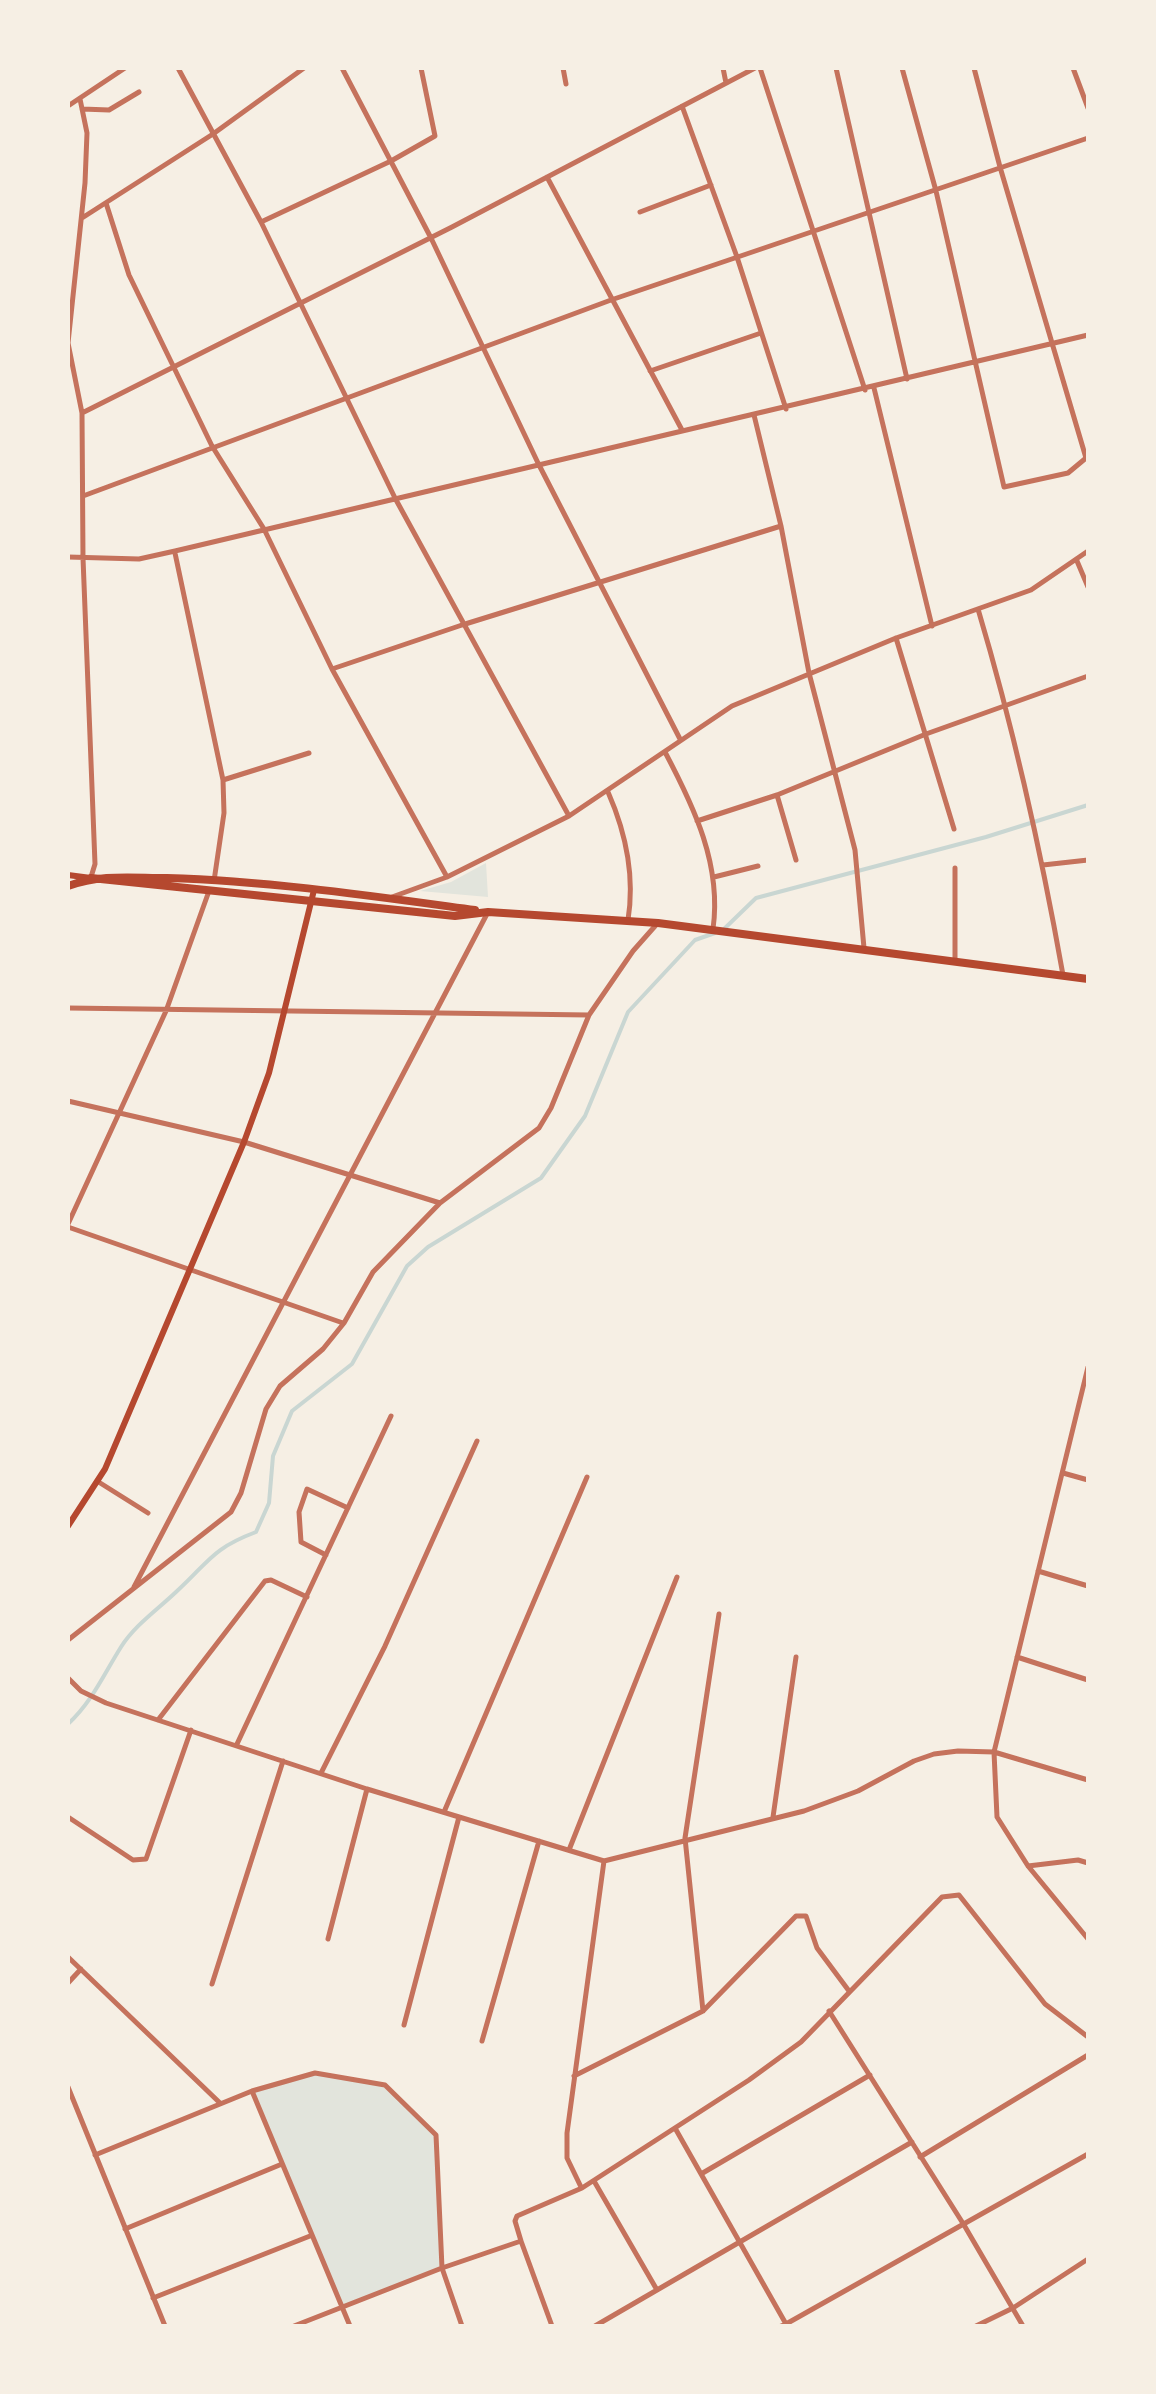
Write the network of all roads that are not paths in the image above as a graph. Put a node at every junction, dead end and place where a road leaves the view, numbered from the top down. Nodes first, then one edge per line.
1 (125, 68) edge
2 (178, 68) edge
3 (304, 68) edge
4 (342, 68) edge
5 (422, 68) edge
6 (563, 68) edge
7 (723, 68) edge
8 (757, 68) edge
9 (836, 68) edge
10 (902, 68) edge
11 (974, 68) edge
12 (1074, 68) edge
13 (726, 83) junction
14 (566, 84) dead end
15 (138, 92) dead end
16 (80, 99) junction
17 (68, 106) edge
18 (682, 106) junction
19 (1088, 108) edge
20 (82, 109) junction
21 (213, 134) junction
22 (1088, 138) edge
23 (391, 161) junction
24 (1000, 168) junction
25 (547, 177) junction
26 (710, 185) junction
27 (936, 190) junction
28 (106, 203) junction
29 (640, 212) dead end
30 (870, 212) junction
31 (82, 218) junction
32 (261, 222) junction
33 (813, 233) junction
34 (430, 238) junction
35 (737, 257) junction
36 (611, 300) junction
37 (301, 304) junction
38 (762, 333) junction
39 (1088, 335) edge
40 (1051, 345) junction
41 (481, 348) junction
42 (974, 363) junction
43 (174, 368) junction
44 (650, 371) junction
45 (907, 380) junction
46 (874, 388) junction
47 (865, 390) junction
48 (345, 398) junction
49 (786, 409) junction
50 (82, 413) junction
51 (754, 415) junction
52 (683, 431) junction
53 (212, 446) junction
54 (1087, 459) edge
55 (538, 463) junction
56 (82, 496) junction
57 (395, 498) junction
58 (780, 526) junction
59 (264, 529) junction
60 (1088, 551) edge
61 (175, 552) junction
62 (68, 557) edge
63 (83, 558) junction
64 (1077, 560) junction
65 (600, 581) junction
66 (1088, 587) edge
67 (978, 609) junction
68 (462, 625) junction
69 (932, 626) junction
70 (896, 638) junction
71 (332, 669) junction
72 (808, 673) junction
73 (1088, 676) edge
74 (1007, 706) junction
75 (926, 734) junction
76 (681, 740) junction
77 (666, 752) junction
78 (308, 753) dead end
79 (833, 772) junction
80 (223, 780) junction
81 (608, 792) junction
82 (777, 795) junction
83 (569, 816) junction
84 (697, 821) junction
85 (954, 829) dead end
86 (796, 860) dead end
87 (1088, 860) edge
88 (1044, 865) junction
89 (758, 866) dead end
90 (955, 868) dead end
91 (68, 874) edge
92 (447, 877) junction
93 (714, 877) junction
94 (91, 878) junction
95 (215, 879) junction
96 (68, 886) edge
97 (314, 890) junction
98 (210, 891) junction
99 (388, 898) junction
100 (312, 901) junction
101 (488, 912) junction
102 (628, 920) junction
103 (658, 923) junction
104 (715, 929) junction
105 (864, 948) junction
106 (955, 959) junction
107 (1064, 975) junction
108 (1088, 979) edge
109 (68, 1008) edge
110 (166, 1011) junction
111 (285, 1011) junction
112 (438, 1013) junction
113 (589, 1015) junction
114 (68, 1101) edge
115 (118, 1112) junction
116 (244, 1142) junction
117 (352, 1175) junction
118 (440, 1203) junction
119 (68, 1225) edge
120 (190, 1268) junction
121 (285, 1302) junction
122 (344, 1324) junction
123 (1088, 1367) edge
124 (390, 1416) dead end
125 (477, 1441) dead end
126 (1063, 1472) junction
127 (587, 1476) dead end
128 (97, 1480) junction
129 (1088, 1480) edge
130 (348, 1508) junction
131 (148, 1513) dead end
132 (68, 1526) edge
133 (326, 1555) junction
134 (1038, 1571) junction
135 (677, 1577) dead end
136 (1088, 1586) edge
137 (133, 1589) junction
138 (307, 1597) junction
139 (719, 1614) dead end
140 (68, 1640) edge
141 (796, 1657) dead end
142 (1017, 1657) junction
143 (68, 1678) edge
144 (1088, 1680) edge
145 (158, 1720) junction
146 (191, 1730) junction
147 (237, 1744) junction
148 (994, 1752) junction
149 (284, 1761) junction
150 (321, 1774) junction
151 (1088, 1780) edge
152 (367, 1789) junction
153 (444, 1812) junction
154 (460, 1817) junction
155 (68, 1818) edge
156 (773, 1818) junction
157 (685, 1838) junction
158 (539, 1841) junction
159 (569, 1850) junction
160 (604, 1861) junction
161 (1088, 1863) edge
162 (1028, 1866) junction
163 (328, 1939) dead end
164 (1088, 1939) edge
165 (68, 1956) edge
166 (81, 1969) junction
167 (68, 1983) edge
168 (212, 1984) dead end
169 (849, 1991) junction
170 (703, 2011) junction
171 (830, 2012) junction
172 (404, 2025) dead end
173 (1088, 2037) edge
174 (482, 2040) dead end
175 (1088, 2055) edge
176 (870, 2075) junction
177 (574, 2076) junction
178 (68, 2088) edge
179 (252, 2091) junction
180 (221, 2104) junction
181 (675, 2128) junction
182 (912, 2142) junction
183 (95, 2154) junction
184 (1088, 2154) edge
185 (920, 2157) junction
186 (282, 2164) junction
187 (701, 2174) junction
188 (594, 2180) junction
189 (582, 2188) junction
190 (964, 2225) junction
191 (125, 2229) junction
192 (310, 2236) junction
193 (522, 2241) junction
194 (740, 2242) junction
195 (1088, 2258) edge
196 (442, 2268) junction
197 (658, 2290) junction
198 (153, 2298) junction
199 (342, 2306) junction
200 (1012, 2308) junction
201 (165, 2326) edge
202 (294, 2326) edge
203 (350, 2326) edge
204 (462, 2326) edge
205 (552, 2326) edge
206 (595, 2326) edge
207 (785, 2326) edge
208 (976, 2326) edge
209 (1023, 2326) edge

1 - 16 street
2 - 21 street
3 - 21 street
4 - 23 street
5 - 23 street
6 - 14 street
7 - 13 street
8 - 13 street
8 - 33 street
9 - 30 street
10 - 27 street
11 - 24 street
12 - 19 street
13 - 18 street
15 - 20 street
16 - 17 street
16 - 20 street
18 - 25 street
18 - 26 street
20 - 31 street
21 - 28 street
21 - 32 street
22 - 24 street
23 - 32 street
23 - 34 street
24 - 27 street
24 - 40 street
25 - 34 street
25 - 36 street
26 - 29 street
26 - 35 street
27 - 30 street
27 - 42 street
28 - 31 street
28 - 43 street
30 - 33 street
30 - 45 street
31 - 50 street
32 - 37 street
33 - 35 street
33 - 47 street
34 - 37 street
34 - 41 street
35 - 36 street
35 - 38 street
36 - 41 street
36 - 44 street
37 - 43 street
37 - 48 street
38 - 44 street
38 - 49 street
39 - 40 street
40 - 42 street
40 - 54 street
41 - 48 street
41 - 55 street
42 - 45 street
42 - 54 street
43 - 50 street
43 - 53 street
44 - 52 street
45 - 46 street
46 - 47 street
46 - 69 street
47 - 49 street
48 - 53 street
48 - 57 street
49 - 51 street
50 - 56 street
51 - 52 street
51 - 58 street
52 - 55 street
53 - 56 street
53 - 59 street
55 - 57 street
55 - 65 street
56 - 63 street
57 - 59 street
57 - 68 street
58 - 65 street
58 - 72 street
59 - 61 street
59 - 71 street
60 - 64 street
61 - 63 street
61 - 80 street
62 - 63 street
63 - 94 street
64 - 66 street
64 - 67 street
65 - 68 street
65 - 76 street
67 - 69 street
67 - 74 street
68 - 71 street
68 - 83 street
69 - 70 street
70 - 72 street
70 - 75 street
71 - 92 street
72 - 76 street
72 - 79 street
73 - 74 street
74 - 75 street
74 - 88 street
75 - 79 street
75 - 85 street
76 - 77 street
77 - 81 street
77 - 84 street
78 - 80 street
79 - 82 street
79 - 105 street
80 - 95 street
81 - 83 street
81 - 102 street
82 - 84 street
82 - 86 street
83 - 92 street
84 - 93 street
87 - 88 street
88 - 107 street
89 - 93 street
90 - 106 street
91 - 94 main road
92 - 99 street
93 - 104 street
94 - 95 main road
94 - 96 main road
94 - 98 main road
95 - 97 main road
95 - 98 street
97 - 99 main road
97 - 100 main road
98 - 100 main road
98 - 110 street
99 - 101 main road
100 - 101 main road
100 - 111 main road
101 - 102 main road
101 - 112 street
102 - 103 main road
103 - 104 main road
103 - 113 street
104 - 105 main road
105 - 106 main road
106 - 107 main road
107 - 108 main road
109 - 110 street
110 - 111 street
110 - 115 street
111 - 112 street
111 - 116 main road
112 - 113 street
112 - 117 street
113 - 118 street
114 - 115 street
115 - 116 street
115 - 119 street
116 - 117 street
116 - 120 main road
117 - 118 street
117 - 121 street
118 - 122 street
119 - 120 street
120 - 121 street
120 - 128 main road
121 - 122 street
121 - 137 street
122 - 137 street
123 - 126 street
124 - 130 street
125 - 150 street
126 - 129 street
126 - 134 street
127 - 153 street
128 - 131 street
128 - 132 main road
130 - 133 street
130 - 133 street
133 - 138 street
134 - 136 street
134 - 142 street
135 - 159 street
137 - 140 street
138 - 145 street
138 - 147 street
139 - 157 street
141 - 156 street
142 - 144 street
142 - 148 street
143 - 145 street
145 - 146 street
146 - 147 street
146 - 155 street
147 - 149 street
148 - 151 street
148 - 156 street
148 - 162 street
149 - 150 street
149 - 168 street
150 - 152 street
152 - 153 street
152 - 163 street
153 - 154 street
154 - 158 street
154 - 172 street
156 - 157 street
157 - 160 street
157 - 170 street
158 - 159 street
158 - 174 street
159 - 160 street
160 - 177 street
161 - 162 street
162 - 164 street
165 - 166 street
166 - 167 street
166 - 180 street
169 - 170 street
169 - 171 street
169 - 173 street
170 - 177 street
171 - 176 street
171 - 181 street
175 - 185 street
176 - 182 street
176 - 187 street
177 - 189 street
178 - 183 street
179 - 180 street
179 - 186 street
179 - 196 street
180 - 183 street
181 - 187 street
181 - 188 street
182 - 185 street
182 - 194 street
183 - 191 street
184 - 190 street
185 - 190 street
186 - 191 street
186 - 192 street
187 - 194 street
188 - 189 street
188 - 197 street
189 - 193 street
190 - 200 street
190 - 207 street
191 - 198 street
192 - 198 street
192 - 199 street
193 - 196 street
193 - 205 street
194 - 197 street
194 - 207 street
195 - 200 street
196 - 199 street
196 - 204 street
197 - 206 street
198 - 201 street
199 - 202 street
199 - 203 street
200 - 208 street
200 - 209 street

